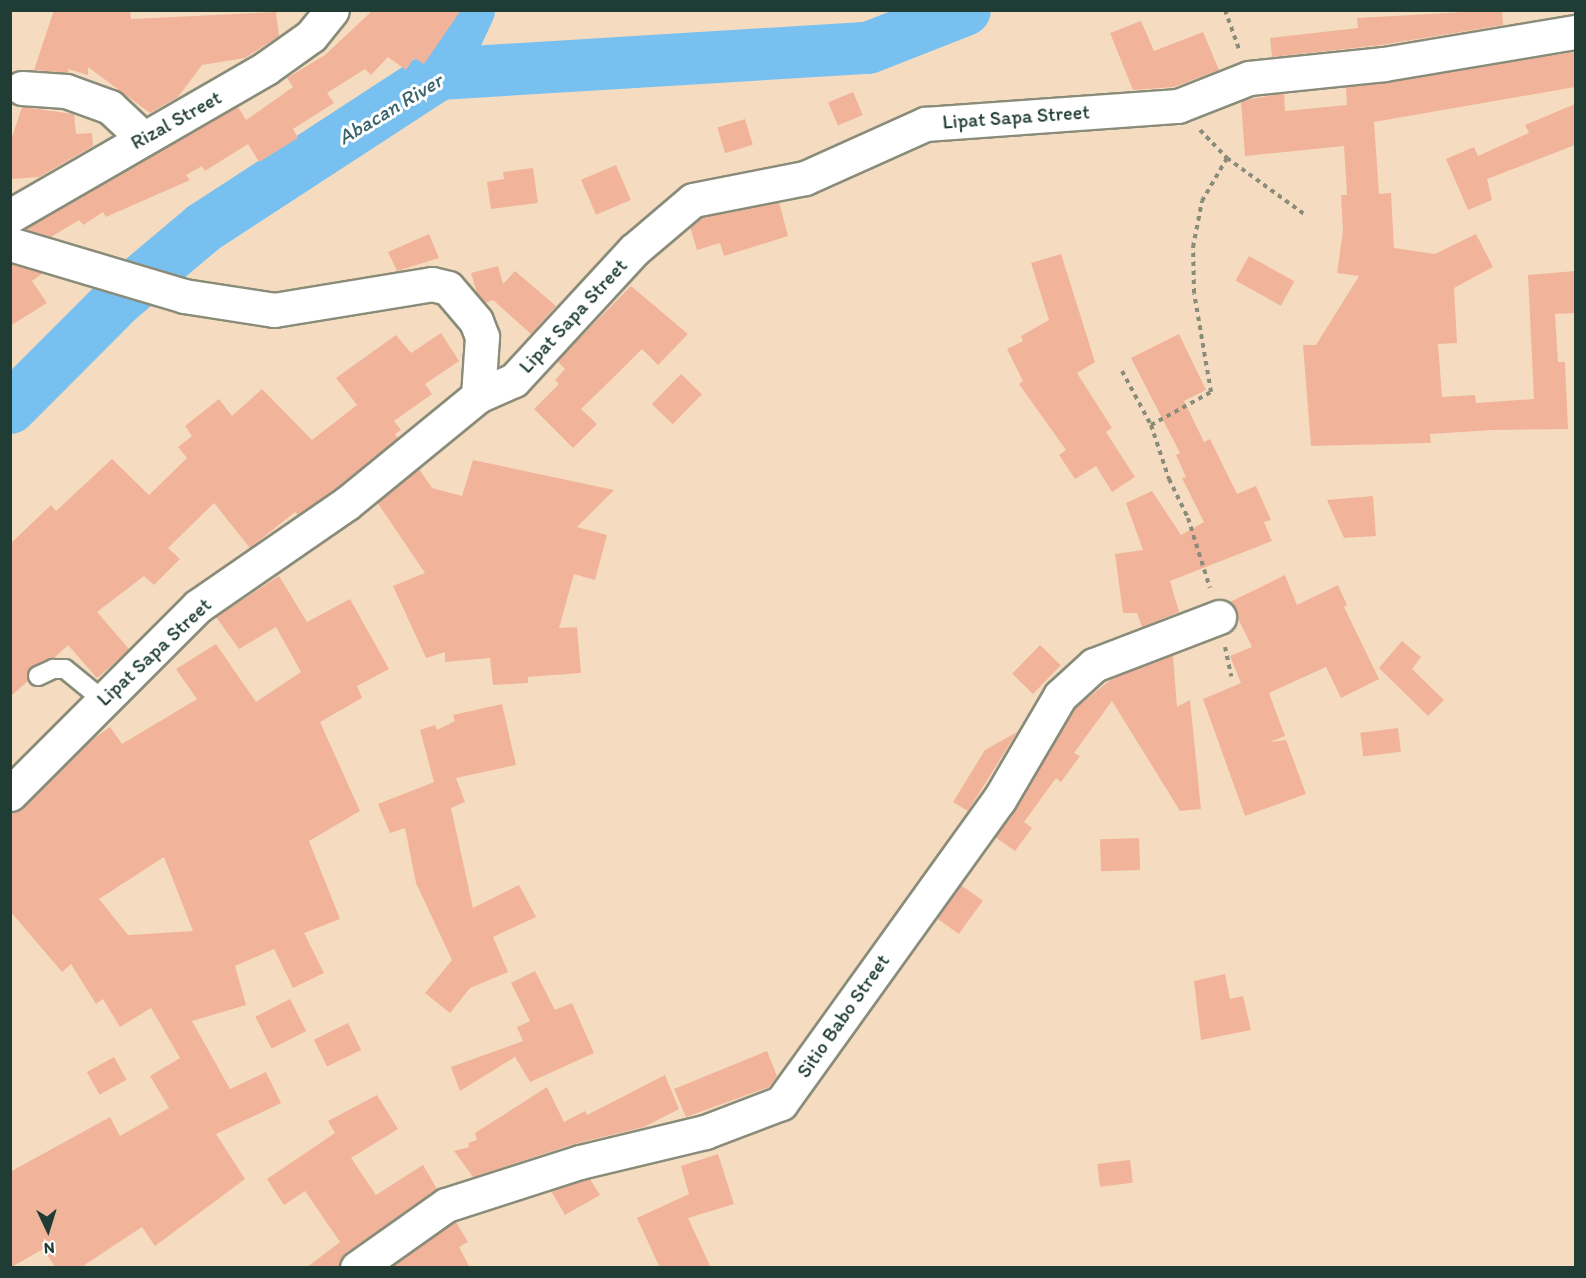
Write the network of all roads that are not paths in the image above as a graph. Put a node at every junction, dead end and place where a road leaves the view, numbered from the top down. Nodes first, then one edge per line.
1 (332, 10) edge
2 (1575, 32) edge
3 (22, 88) dead end
4 (143, 138) junction
5 (10, 216) edge
6 (10, 244) edge
7 (478, 396) junction
8 (1219, 617) road end
9 (38, 676) dead end
10 (103, 700) junction
11 (10, 794) edge
12 (357, 1268) edge

1 - 4 street, Rizal Street
2 - 7 street, Lipat Sapa Street
3 - 4 street
4 - 5 street, Rizal Street
6 - 7 street
7 - 10 street, Lipat Sapa Street
8 - 12 street, Sitio Babo Street
9 - 10 lane
10 - 11 street, Lipat Sapa Street

